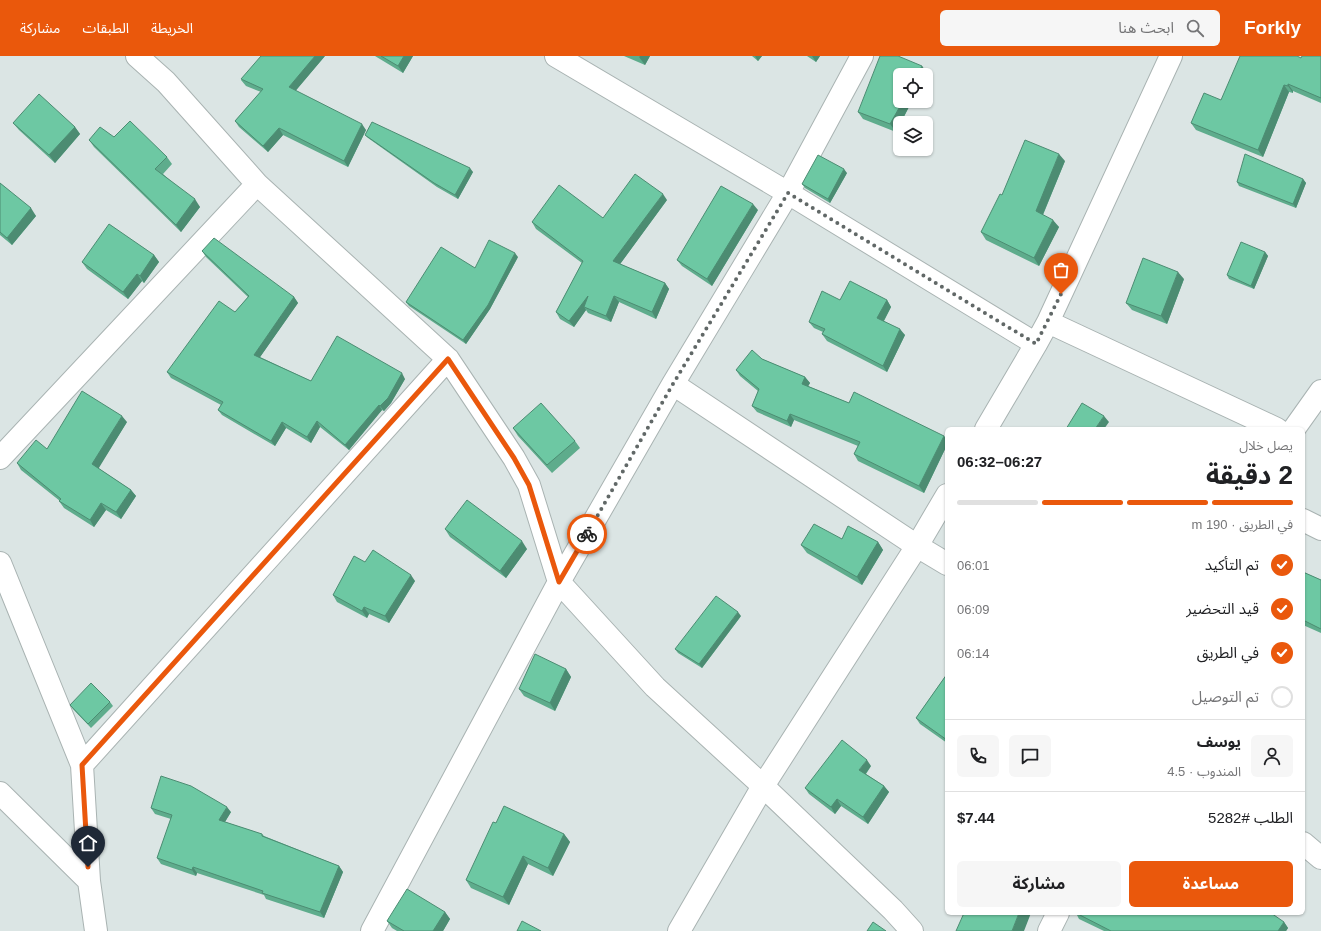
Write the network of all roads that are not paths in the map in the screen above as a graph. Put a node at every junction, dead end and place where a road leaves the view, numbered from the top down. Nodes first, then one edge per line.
1 (137, 56) edge
2 (556, 56) edge
3 (862, 56) edge
4 (1171, 56) edge
5 (257, 184) junction
6 (788, 193) junction
7 (1048, 322) junction
8 (1036, 344) junction
9 (448, 359) junction
10 (673, 384) junction
11 (1321, 391) edge
12 (987, 427) edge
13 (1273, 427) edge
14 (1295, 427) edge
15 (0, 458) edge
16 (945, 498) edge
17 (1305, 521) edge
18 (1321, 529) edge
19 (917, 546) junction
20 (0, 563) edge
21 (945, 563) edge
22 (559, 582) junction
23 (82, 765) junction
24 (763, 786) junction
25 (0, 793) edge
26 (1305, 845) edge
27 (1321, 858) edge
28 (88, 882) junction
29 (1057, 915) edge
30 (96, 931) edge
31 (372, 931) edge
32 (679, 931) edge
33 (912, 931) edge
34 (1049, 931) edge

1 - 5 street
2 - 6 street
3 - 6 street
4 - 7 street
5 - 9 street
5 - 15 street
6 - 8 street
6 - 10 street
7 - 8 street
7 - 13 street
8 - 12 street
9 - 22 street
9 - 23 street
10 - 19 street
10 - 22 street
11 - 14 street
16 - 19 street
17 - 18 street
19 - 21 street
19 - 24 street
20 - 23 street
22 - 24 street
22 - 31 street
23 - 28 street
24 - 32 street
24 - 33 street
25 - 28 street
26 - 27 street
28 - 30 street
29 - 34 street

